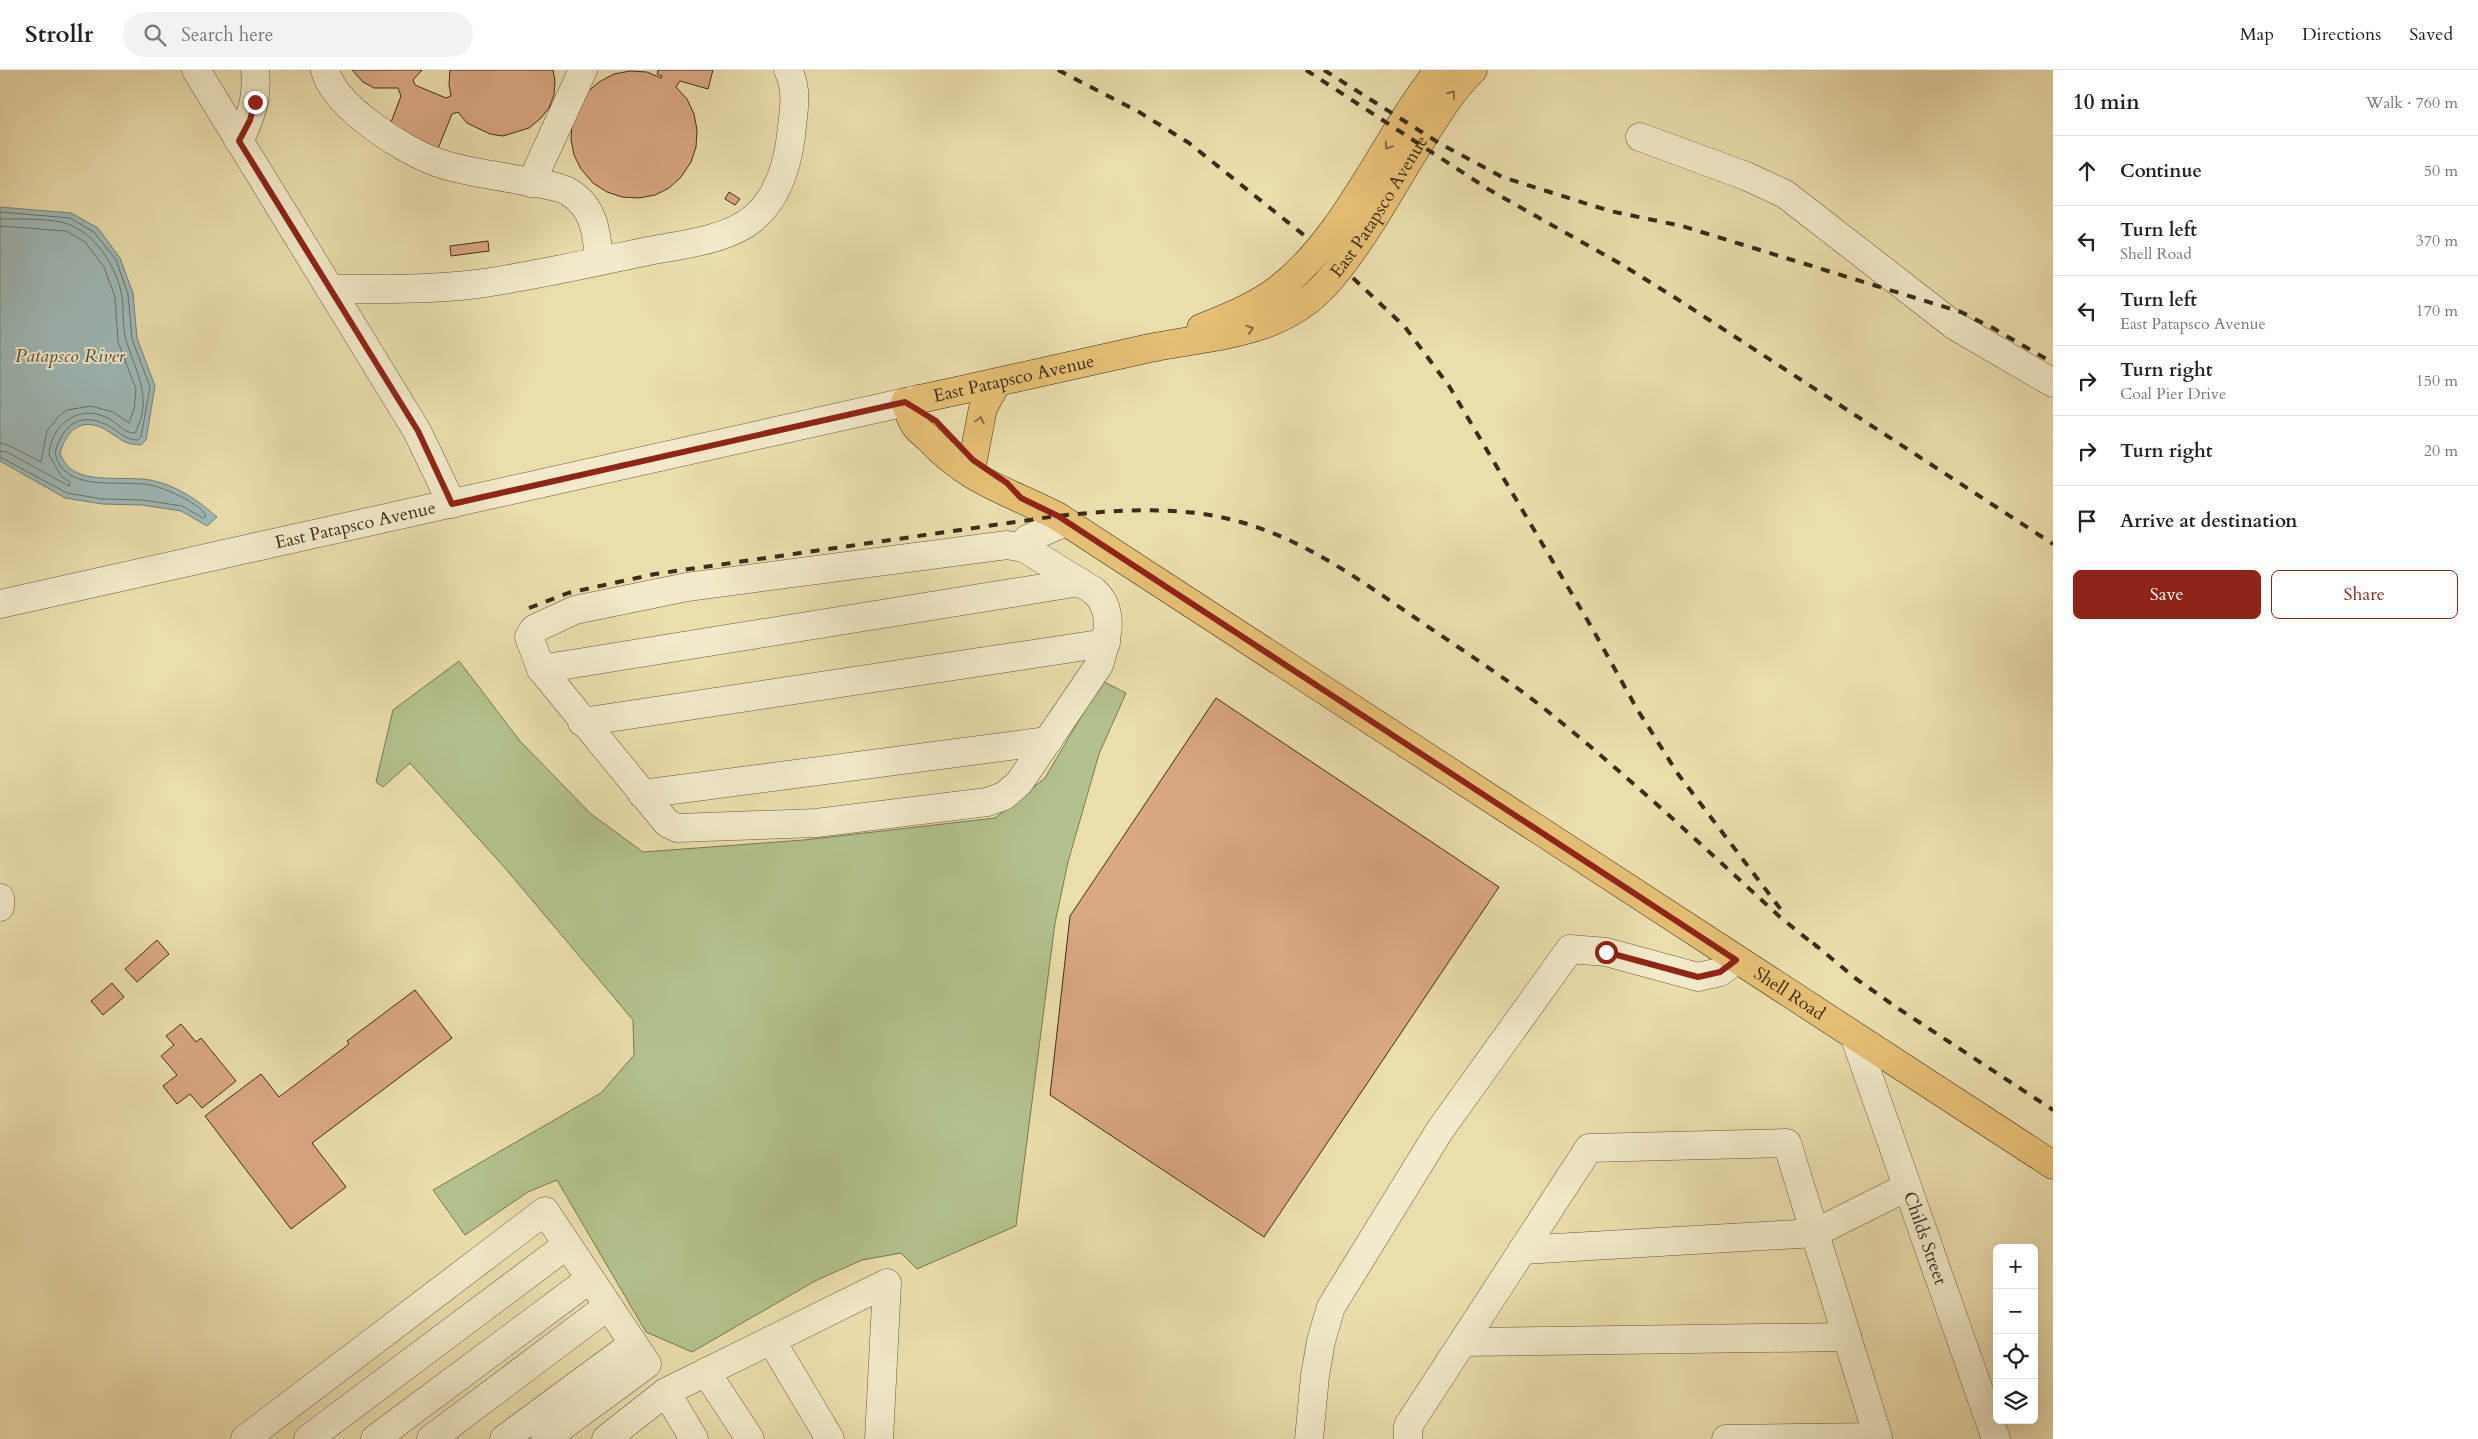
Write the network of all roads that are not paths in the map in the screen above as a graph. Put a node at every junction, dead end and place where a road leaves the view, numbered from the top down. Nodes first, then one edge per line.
1 (196, 70) edge
2 (255, 70) edge
3 (325, 70) edge
4 (583, 70) edge
5 (788, 70) edge
6 (1439, 70) edge
7 (1473, 70) edge
8 (1640, 137) dead end
9 (239, 141) junction
10 (530, 183) junction
11 (599, 261) junction
12 (330, 289) junction
13 (1150, 348) junction
14 (996, 383) junction
15 (2053, 383) edge
16 (913, 400) junction
17 (973, 460) junction
18 (1021, 498) junction
19 (452, 504) junction
20 (1066, 522) junction
21 (1024, 548) junction
22 (1080, 582) junction
23 (0, 604) edge
24 (1106, 643) junction
25 (541, 669) junction
26 (582, 722) junction
27 (1048, 741) junction
28 (642, 794) junction
29 (0, 898) edge
30 (0, 907) edge
31 (1736, 960) junction
32 (1856, 1038) junction
33 (2053, 1165) edge
34 (1907, 1187) junction
35 (1815, 1233) junction
36 (567, 1245) junction
37 (1522, 1250) junction
38 (590, 1279) junction
39 (608, 1306) junction
40 (1847, 1337) junction
41 (771, 1340) junction
42 (1463, 1342) junction
43 (633, 1344) junction
44 (706, 1372) junction
45 (666, 1392) junction
46 (609, 1438) edge
47 (1823, 1438) edge
48 (245, 1439) edge
49 (308, 1439) edge
50 (375, 1439) edge
51 (432, 1439) edge
52 (504, 1439) edge
53 (545, 1439) edge
54 (694, 1439) edge
55 (750, 1439) edge
56 (830, 1439) edge
57 (879, 1439) edge
58 (1309, 1439) edge
59 (1408, 1439) edge
60 (1726, 1439) edge
61 (1996, 1439) edge

1 - 9 street
2 - 9 street
3 - 10 street
4 - 10 street
5 - 11 street
6 -> 13 main road, East Patapsco Avenue
13 -> 7 main road, East Patapsco Avenue
8 - 15 street
9 - 12 street
10 - 11 street
11 - 12 street
12 - 19 street
13 - 14 main road, East Patapsco Avenue
14 - 16 main road, East Patapsco Avenue
17 -> 14 main road
16 - 17 main road, Shell Road
16 - 18 main road, Shell Road
16 - 19 street, East Patapsco Avenue
17 - 18 main road, Shell Road
18 - 20 main road, Shell Road
19 - 23 street, East Patapsco Avenue
20 - 21 street
20 - 31 main road, Shell Road
21 - 22 street
21 - 25 street
22 - 24 street
22 - 25 street
24 - 26 street
24 - 27 street
25 - 26 street
26 - 28 street
27 - 28 street
27 - 28 street
29 - 30 street
31 - 32 main road, Shell Road
31 - 58 street
32 - 33 main road, Shell Road
32 - 34 street, Childs Street
34 - 35 street
34 - 61 street, Childs Street
35 - 37 street
35 - 37 street
35 - 40 street
36 - 38 street
36 - 48 street
36 - 49 street
37 - 42 street
38 - 39 street
38 - 50 street
39 - 43 street
39 - 51 street
40 - 42 street
40 - 47 street
41 - 44 street
41 - 56 street
41 - 57 street
42 - 59 street
43 - 52 street
43 - 53 street
44 - 45 street
44 - 55 street
45 - 46 street
45 - 54 street
47 - 60 street

